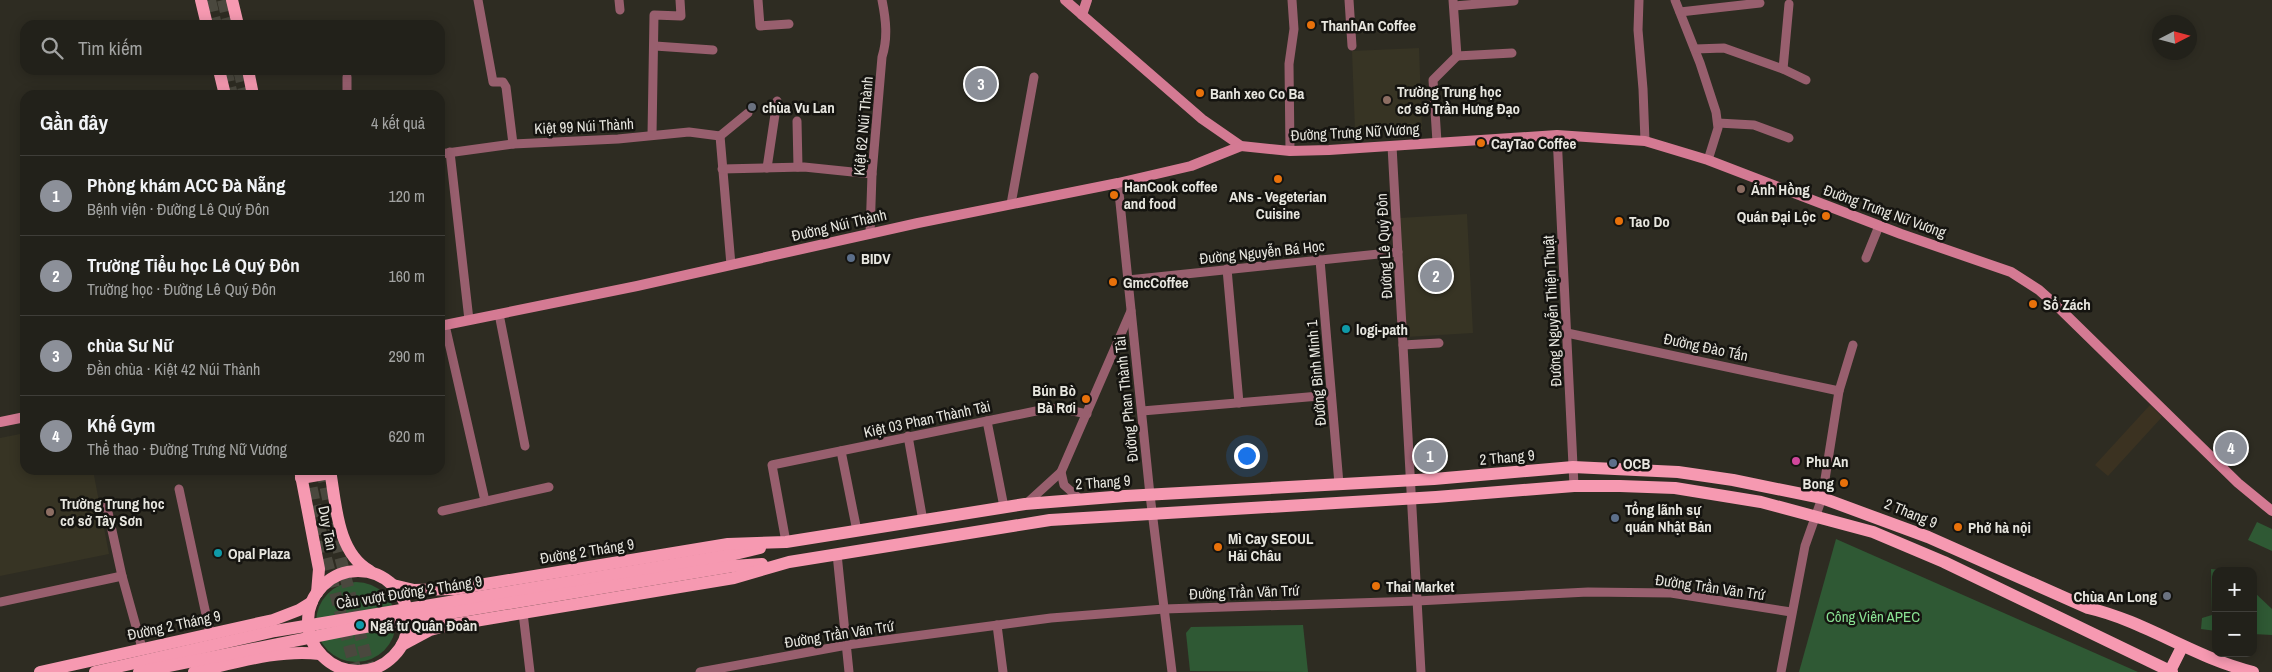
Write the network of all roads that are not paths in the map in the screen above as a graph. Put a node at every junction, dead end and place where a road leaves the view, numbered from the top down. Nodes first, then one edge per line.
1 (201, 0) edge
2 (232, 0) edge
3 (478, 0) edge
4 (619, 0) edge
5 (680, 0) edge
6 (758, 0) edge
7 (882, 0) edge
8 (1065, 0) edge
9 (1087, 0) edge
10 (1292, 0) edge
11 (1350, 0) edge
12 (1639, 0) edge
13 (1675, 0) edge
14 (1514, 1) edge
15 (1453, 3) edge
16 (1760, 3) dead end
17 (1788, 4) dead end
18 (620, 10) dead end
19 (1680, 12) junction
20 (1082, 15) junction
21 (206, 20) edge
22 (237, 20) edge
23 (789, 24) dead end
24 (655, 46) junction
25 (1352, 46) dead end
26 (1694, 49) junction
27 (713, 50) dead end
28 (1512, 53) dead end
29 (1457, 56) junction
30 (1783, 69) junction
31 (220, 75) edge
32 (249, 75) edge
33 (347, 77) dead end
34 (1034, 77) dead end
35 (1806, 80) dead end
36 (224, 90) edge
37 (253, 90) edge
38 (347, 90) edge
39 (776, 101) dead end
40 (748, 113) dead end
41 (796, 121) dead end
42 (1718, 123) junction
43 (652, 135) junction
44 (1557, 135) junction
45 (720, 136) junction
46 (1789, 138) dead end
47 (1645, 141) junction
48 (1437, 142) junction
49 (513, 144) junction
50 (1241, 146) junction
51 (1392, 146) junction
52 (1290, 151) junction
53 (450, 152) junction
54 (445, 153) edge
55 (1708, 160) junction
56 (798, 167) junction
57 (767, 168) junction
58 (722, 169) junction
59 (872, 174) junction
60 (1118, 182) junction
61 (1011, 204) junction
62 (1879, 226) junction
63 (870, 234) junction
64 (1398, 252) junction
65 (1866, 258) dead end
66 (1320, 260) junction
67 (731, 265) junction
68 (1227, 269) junction
69 (1128, 280) junction
70 (1131, 311) junction
71 (499, 314) junction
72 (469, 320) junction
73 (445, 325) edge
74 (445, 333) edge
75 (1567, 333) junction
76 (1439, 343) dead end
77 (1403, 345) junction
78 (1854, 345) dead end
79 (1839, 390) junction
80 (1331, 395) junction
81 (1239, 402) junction
82 (1142, 411) junction
83 (1087, 414) junction
84 (20, 417) edge
85 (987, 421) junction
86 (0, 422) edge
87 (908, 436) junction
88 (525, 446) dead end
89 (841, 451) junction
90 (1574, 467) junction
91 (1061, 472) junction
92 (301, 475) edge
93 (331, 475) edge
94 (1410, 480) junction
95 (1339, 484) junction
96 (1574, 486) junction
97 (549, 487) dead end
98 (179, 490) dead end
99 (1150, 495) junction
100 (1822, 498) junction
101 (1411, 499) junction
102 (1081, 500) junction
103 (485, 501) junction
104 (106, 503) dead end
105 (1026, 504) junction
106 (1004, 507) junction
107 (442, 511) dead end
108 (2272, 511) edge
109 (1152, 513) junction
110 (1815, 516) junction
111 (923, 521) junction
112 (857, 531) junction
113 (786, 542) junction
114 (837, 554) junction
115 (732, 561) junction
116 (789, 562) junction
117 (375, 574) junction
118 (122, 576) junction
119 (393, 585) junction
120 (314, 597) junction
121 (1417, 601) junction
122 (0, 602) edge
123 (1164, 609) junction
124 (1791, 612) junction
125 (523, 613) junction
126 (997, 625) junction
127 (210, 633) junction
128 (402, 645) junction
129 (846, 645) junction
130 (2182, 647) junction
131 (142, 648) junction
132 (320, 654) junction
133 (388, 667) edge
134 (338, 669) edge
135 (40, 672) edge
136 (95, 672) edge
137 (139, 672) edge
138 (194, 672) edge
139 (530, 672) edge
140 (700, 672) edge
141 (849, 672) edge
142 (1003, 672) edge
143 (1172, 672) edge
144 (1421, 672) edge
145 (1781, 672) edge
146 (2171, 672) edge
147 (2253, 672) edge

1 - 21 main road
2 - 22 main road
3 - 49 street
4 - 18 street
5 - 24 street
6 - 23 street
7 - 59 street, Kiệt 62 Núi Thành
8 - 20 main road, Đường Trưng Nữ Vương
9 - 20 main road
10 - 52 street
11 - 25 street
12 - 47 street
13 - 19 street
14 - 15 street
15 - 29 street
16 - 19 street
17 - 30 street
19 - 26 street
20 - 50 main road, Đường Trưng Nữ Vương
24 - 27 street
24 - 43 street
26 - 30 street
26 - 42 street
28 - 29 street
29 - 48 street
30 - 35 street
31 - 36 main road
32 - 37 main road
33 - 38 street
34 - 61 street
39 - 57 street
40 - 45 street
41 - 56 street
42 - 46 street
42 - 55 street
43 - 45 street, Kiệt 99 Núi Thành
43 - 49 street, Kiệt 99 Núi Thành
44 - 47 main road, Đường Trưng Nữ Vương
44 - 48 main road, Đường Trưng Nữ Vương
44 - 75 street, Đường Nguyễn Thiện Thuật
45 - 58 street
47 - 55 main road, Đường Trưng Nữ Vương
48 - 51 main road, Đường Trưng Nữ Vương
49 - 53 street, Kiệt 99 Núi Thành
50 - 52 main road, Đường Trưng Nữ Vương
50 - 60 main road, Đường Núi Thành
51 - 52 main road, Đường Trưng Nữ Vương
51 - 64 street, Đường Lê Quý Đôn
53 - 54 street, Kiệt 99 Núi Thành
53 - 72 street
55 - 62 main road, Đường Trưng Nữ Vương
56 - 57 street
56 - 59 street
57 - 58 street
58 - 67 street
59 - 63 street, Kiệt 62 Núi Thành
60 - 61 main road, Đường Núi Thành
60 - 69 street, Đường Phan Thành Tài
61 - 63 main road, Đường Núi Thành
62 - 65 street
62 - 108 main road, Đường Trưng Nữ Vương
63 - 67 main road, Đường Núi Thành
64 - 66 street, Đường Nguyễn Bá Học
64 - 77 street, Đường Lê Quý Đôn
66 - 68 street, Đường Nguyễn Bá Học
66 - 80 street, Đường Bình Minh 1
67 - 71 main road, Đường Núi Thành
68 - 69 street, Đường Nguyễn Bá Học
68 - 81 street
69 - 70 street, Đường Phan Thành Tài
70 - 82 street, Đường Phan Thành Tài
70 - 83 street, Đường Phan Thành Tài
71 - 72 main road, Đường Núi Thành
71 - 88 street
72 - 73 main road, Đường Núi Thành
74 - 103 street
75 - 79 street, Đường Đào Tấn
75 - 90 street, Đường Nguyễn Thiện Thuật
76 - 77 street
77 - 94 street, Đường Lê Quý Đôn
78 - 79 street
79 - 100 street
80 - 81 street
80 - 95 street, Đường Bình Minh 1
81 - 82 street
82 - 99 street, Đường Phan Thành Tài
83 - 85 street, Kiệt 03 Phan Thành Tài
83 - 91 street, Đường Phan Thành Tài
84 - 86 main road
85 - 87 street, Kiệt 03 Phan Thành Tài
85 - 106 street
87 - 89 street, Kiệt 03 Phan Thành Tài
87 - 111 street
89 - 112 street
89 - 113 street, Kiệt 03 Phan Thành Tài
90 - 94 main road, 2 Thang 9
90 - 96 street, Đường Nguyễn Thiện Thuật
90 - 100 main road, 2 Thang 9
91 - 102 street
91 - 105 street, Đường Phan Thành Tài
92 - 120 main road, Duy Tan
93 - 117 main road
94 - 95 main road, 2 Thang 9
94 - 101 street, Đường Lê Quý Đôn
95 - 99 main road, 2 Thang 9
96 - 101 main road, 2 Thang 9
96 - 110 main road, 2 Thang 9
97 - 103 street
98 - 127 street
99 - 102 main road, 2 Thang 9
99 - 109 street, Đường Phan Thành Tài
100 - 110 street
100 - 130 main road, 2 Thang 9
101 - 109 main road, 2 Thang 9
101 - 121 street, Đường Lê Quý Đôn
102 - 105 main road, 2 Thang 9
103 - 107 street
104 - 118 street
105 - 106 main road, 2 Thang 9
106 - 111 main road, 2 Thang 9
109 - 114 main road, 2 Thang 9
109 - 123 street, Đường Phan Thành Tài
110 - 124 street
110 - 146 main road, 2 Thang 9
111 - 112 main road, 2 Thang 9
112 - 113 main road, 2 Thang 9
113 - 115 main road, 2 Thang 9
113 - 119 main road, Đường 2 Tháng 9
114 - 116 main road, 2 Thang 9
114 - 129 street
115 - 116 main road, 2 Thang 9
115 - 136 main road, Cầu vượt Đường 2 Tháng 9, bridge
115 - 137 main road, Cầu vượt Đường 2 Tháng 9, bridge
116 - 125 main road
117 - 119 main road
117 - 120 main road
118 - 122 street
118 - 131 street
119 - 128 main road
120 - 127 main road, Đường 2 Tháng 9
120 - 132 main road
121 - 123 street, Đường Trần Văn Trứ
121 - 124 street, Đường Trần Văn Trứ
121 - 144 street, Đường Lê Quý Đôn
123 - 126 street, Đường Trần Văn Trứ
123 - 143 street, Đường Phan Thành Tài
124 - 145 street
125 - 128 main road
125 - 139 street
126 - 129 street, Đường Trần Văn Trứ
126 - 142 street
127 - 131 main road, Đường 2 Tháng 9
128 - 133 main road
129 - 140 street, Đường Trần Văn Trứ
129 - 141 street
130 - 146 main road
130 - 147 main road, 2 Thang 9
131 - 135 main road, Đường 2 Tháng 9
132 - 134 main road
132 - 138 main road
133 - 134 main road

